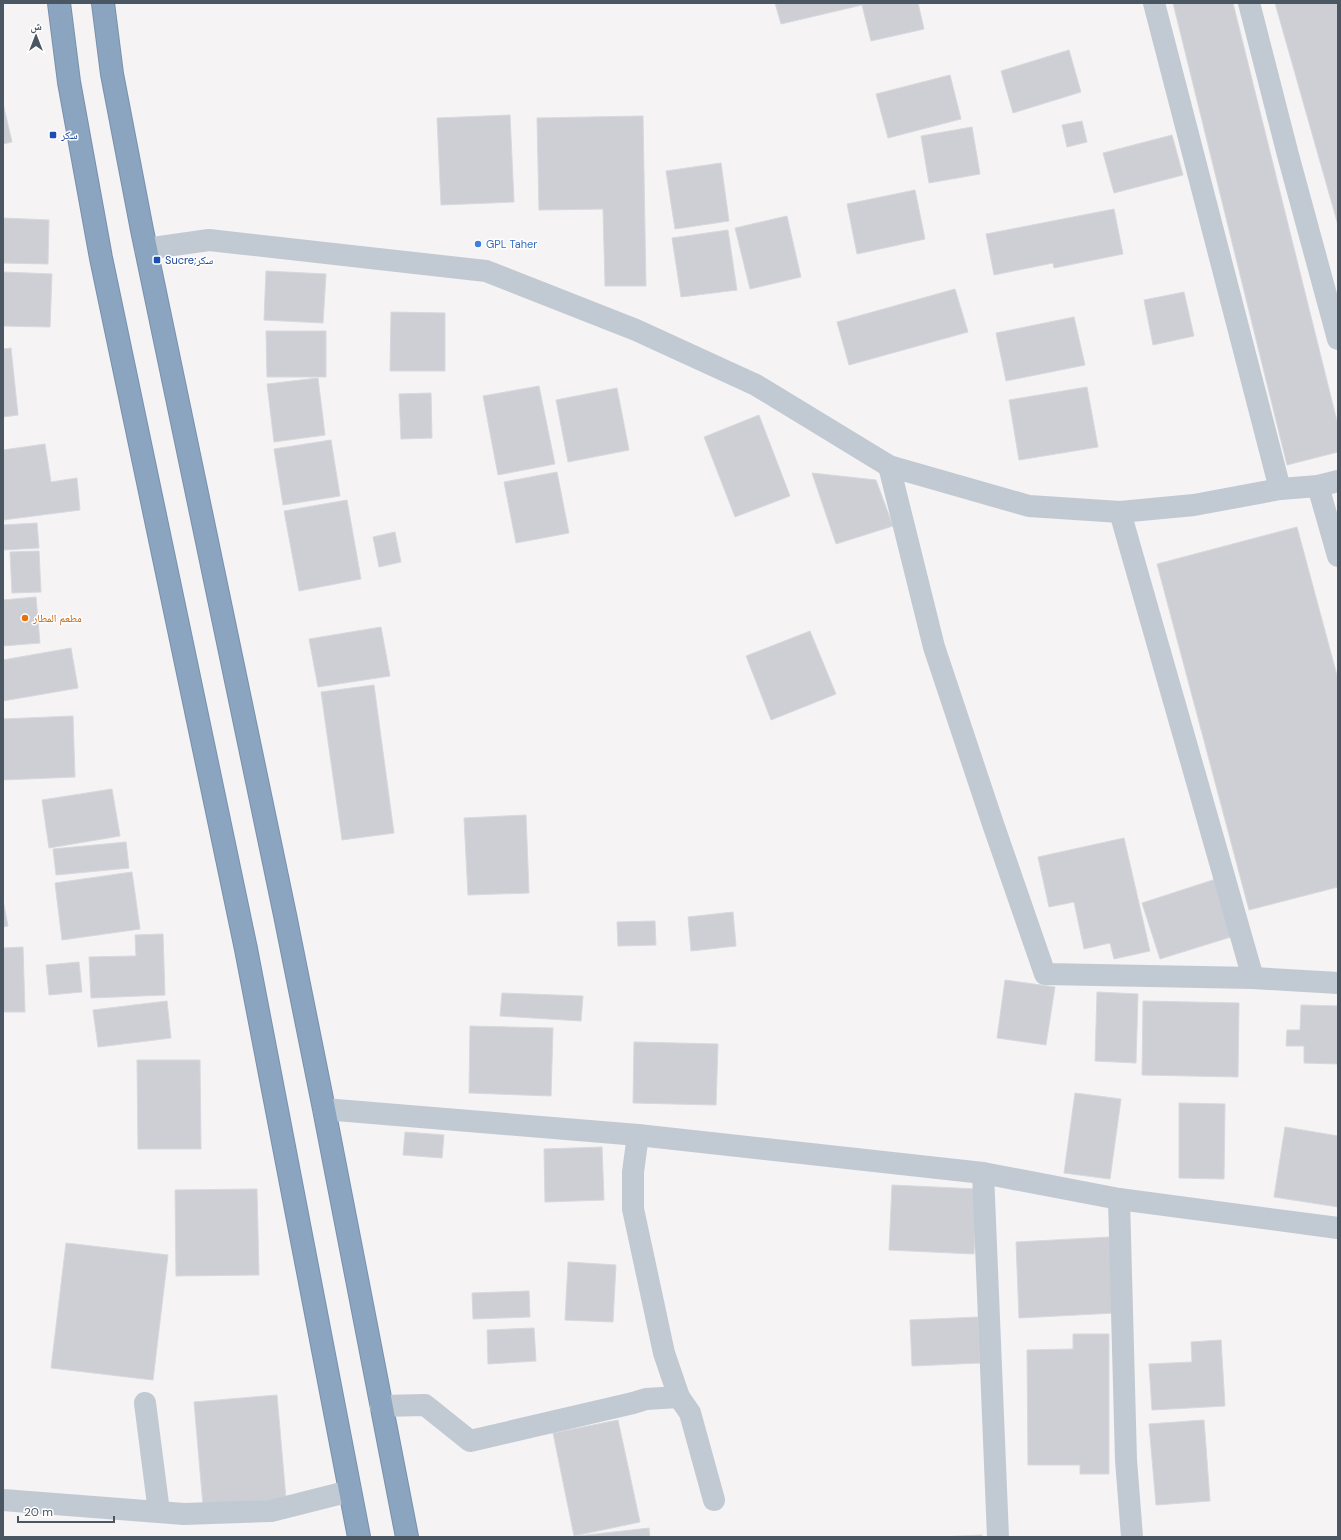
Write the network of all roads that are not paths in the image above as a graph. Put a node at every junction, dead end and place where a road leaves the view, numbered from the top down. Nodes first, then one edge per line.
1 (59, 3) edge
2 (103, 3) edge
3 (1154, 3) edge
4 (1249, 3) edge
5 (146, 248) junction
6 (1338, 339) edge
7 (889, 466) junction
8 (1328, 484) edge
9 (1280, 489) junction
10 (1120, 512) junction
11 (1338, 556) edge
12 (1254, 978) junction
13 (1338, 983) edge
14 (324, 1109) junction
15 (638, 1136) junction
16 (983, 1173) junction
17 (1119, 1199) junction
18 (1338, 1228) edge
19 (679, 1397) junction
20 (145, 1403) dead end
21 (381, 1406) junction
22 (350, 1491) junction
23 (3, 1500) edge
24 (714, 1500) dead end
25 (159, 1512) junction
26 (359, 1537) edge
27 (407, 1537) edge
28 (998, 1537) edge
29 (1132, 1537) edge

1 - 22 highway
2 - 5 highway
3 - 9 street
4 - 6 street
5 - 7 street
5 - 14 highway
7 - 10 street
7 - 12 street
8 - 9 street
8 - 11 street
9 - 10 street
10 - 12 street
12 - 13 street
14 - 15 street
14 - 21 highway
15 - 16 street
15 - 19 street
16 - 17 street
16 - 28 street
17 - 18 street
17 - 29 street
19 - 21 street
19 - 24 street
20 - 25 street
21 - 27 highway
22 - 25 street
22 - 26 highway
23 - 25 street

